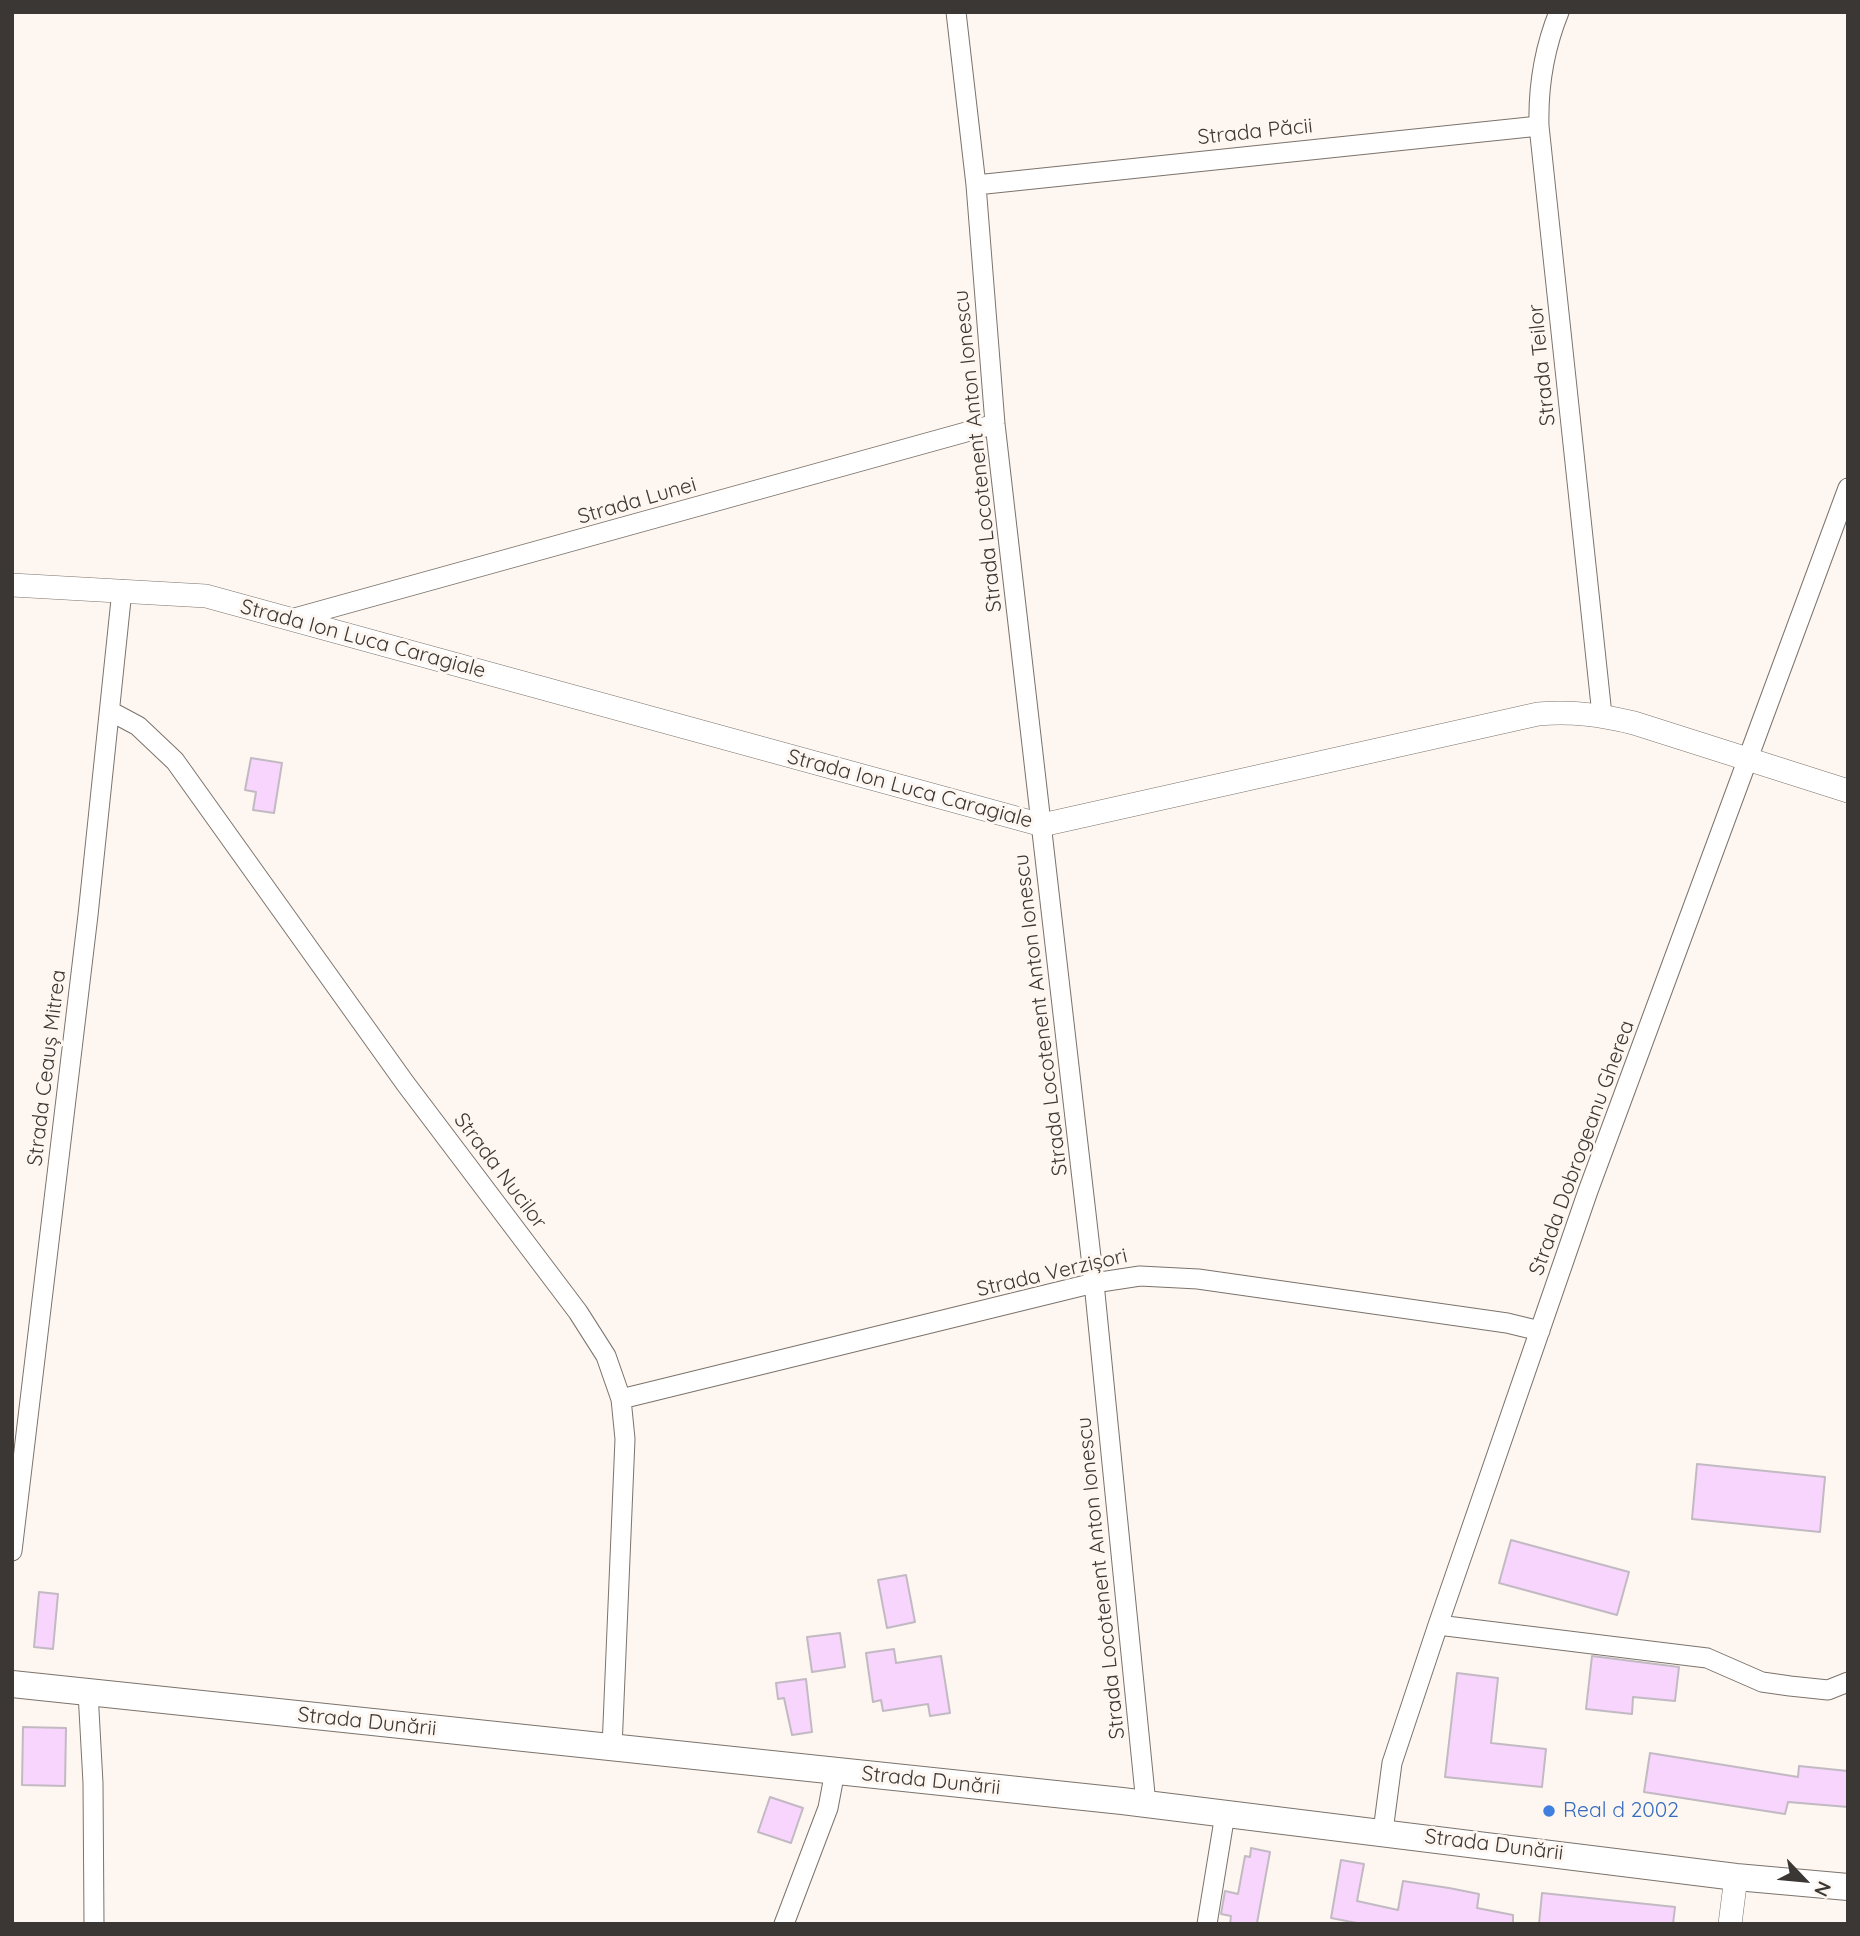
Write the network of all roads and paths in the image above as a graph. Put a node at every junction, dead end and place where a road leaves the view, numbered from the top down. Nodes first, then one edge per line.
1 (956, 12) edge
2 (1559, 12) edge
3 (1539, 126) junction
4 (976, 185) junction
5 (995, 424) junction
6 (1848, 488) edge
7 (12, 585) edge
8 (122, 590) junction
9 (291, 619) junction
10 (110, 711) junction
11 (1602, 715) junction
12 (1746, 758) junction
13 (1848, 791) edge
14 (1042, 825) junction
15 (1094, 1283) junction
16 (1540, 1331) junction
17 (621, 1399) junction
18 (12, 1551) edge
19 (1438, 1625) junction
20 (1848, 1682) edge
21 (12, 1684) edge
22 (88, 1692) junction
23 (612, 1748) junction
24 (835, 1771) junction
25 (1146, 1804) junction
26 (1225, 1814) junction
27 (1383, 1831) junction
28 (1736, 1877) junction
29 (1848, 1887) edge
30 (94, 1924) edge
31 (784, 1924) edge
32 (1207, 1924) edge
33 (1730, 1924) edge

1 - 4 street, Strada Locotenent Anton Ionescu
2 - 3 street, Strada Teilor
3 - 4 street, Strada Păcii
3 - 11 street, Strada Teilor
4 - 5 street, Strada Locotenent Anton Ionescu
5 - 9 street, Strada Lunei
5 - 14 street, Strada Locotenent Anton Ionescu
6 - 12 street, Strada Dobrogeanu Gherea
7 - 8 street, Strada Ion Luca Caragiale
8 - 9 street, Strada Ion Luca Caragiale
8 - 10 street, Strada Ceauș Mitrea
9 - 14 street, Strada Ion Luca Caragiale
10 - 17 street, Strada Nucilor
10 - 18 street, Strada Ceauș Mitrea
11 - 12 street, Strada Ion Luca Caragiale
11 - 14 street, Strada Ion Luca Caragiale
12 - 13 street, Strada Ion Luca Caragiale
12 - 16 street, Strada Dobrogeanu Gherea
14 - 15 street, Strada Locotenent Anton Ionescu
15 - 16 street, Strada Verzișori
15 - 17 street, Strada Verzișori
15 - 25 street, Strada Locotenent Anton Ionescu
16 - 19 street, Strada Dobrogeanu Gherea
17 - 23 street, Strada Nucilor
19 - 20 street
19 - 27 street, Strada Dobrogeanu Gherea
21 - 22 main road, Strada Dunării
22 - 23 main road, Strada Dunării
22 - 30 street
23 - 24 main road, Strada Dunării
24 - 25 main road, Strada Dunării
24 - 31 street
25 - 26 main road, Strada Dunării
26 - 27 main road, Strada Dunării
26 - 32 street
27 - 28 main road, Strada Dunării
28 - 29 main road, Strada Dunării
28 - 33 street

